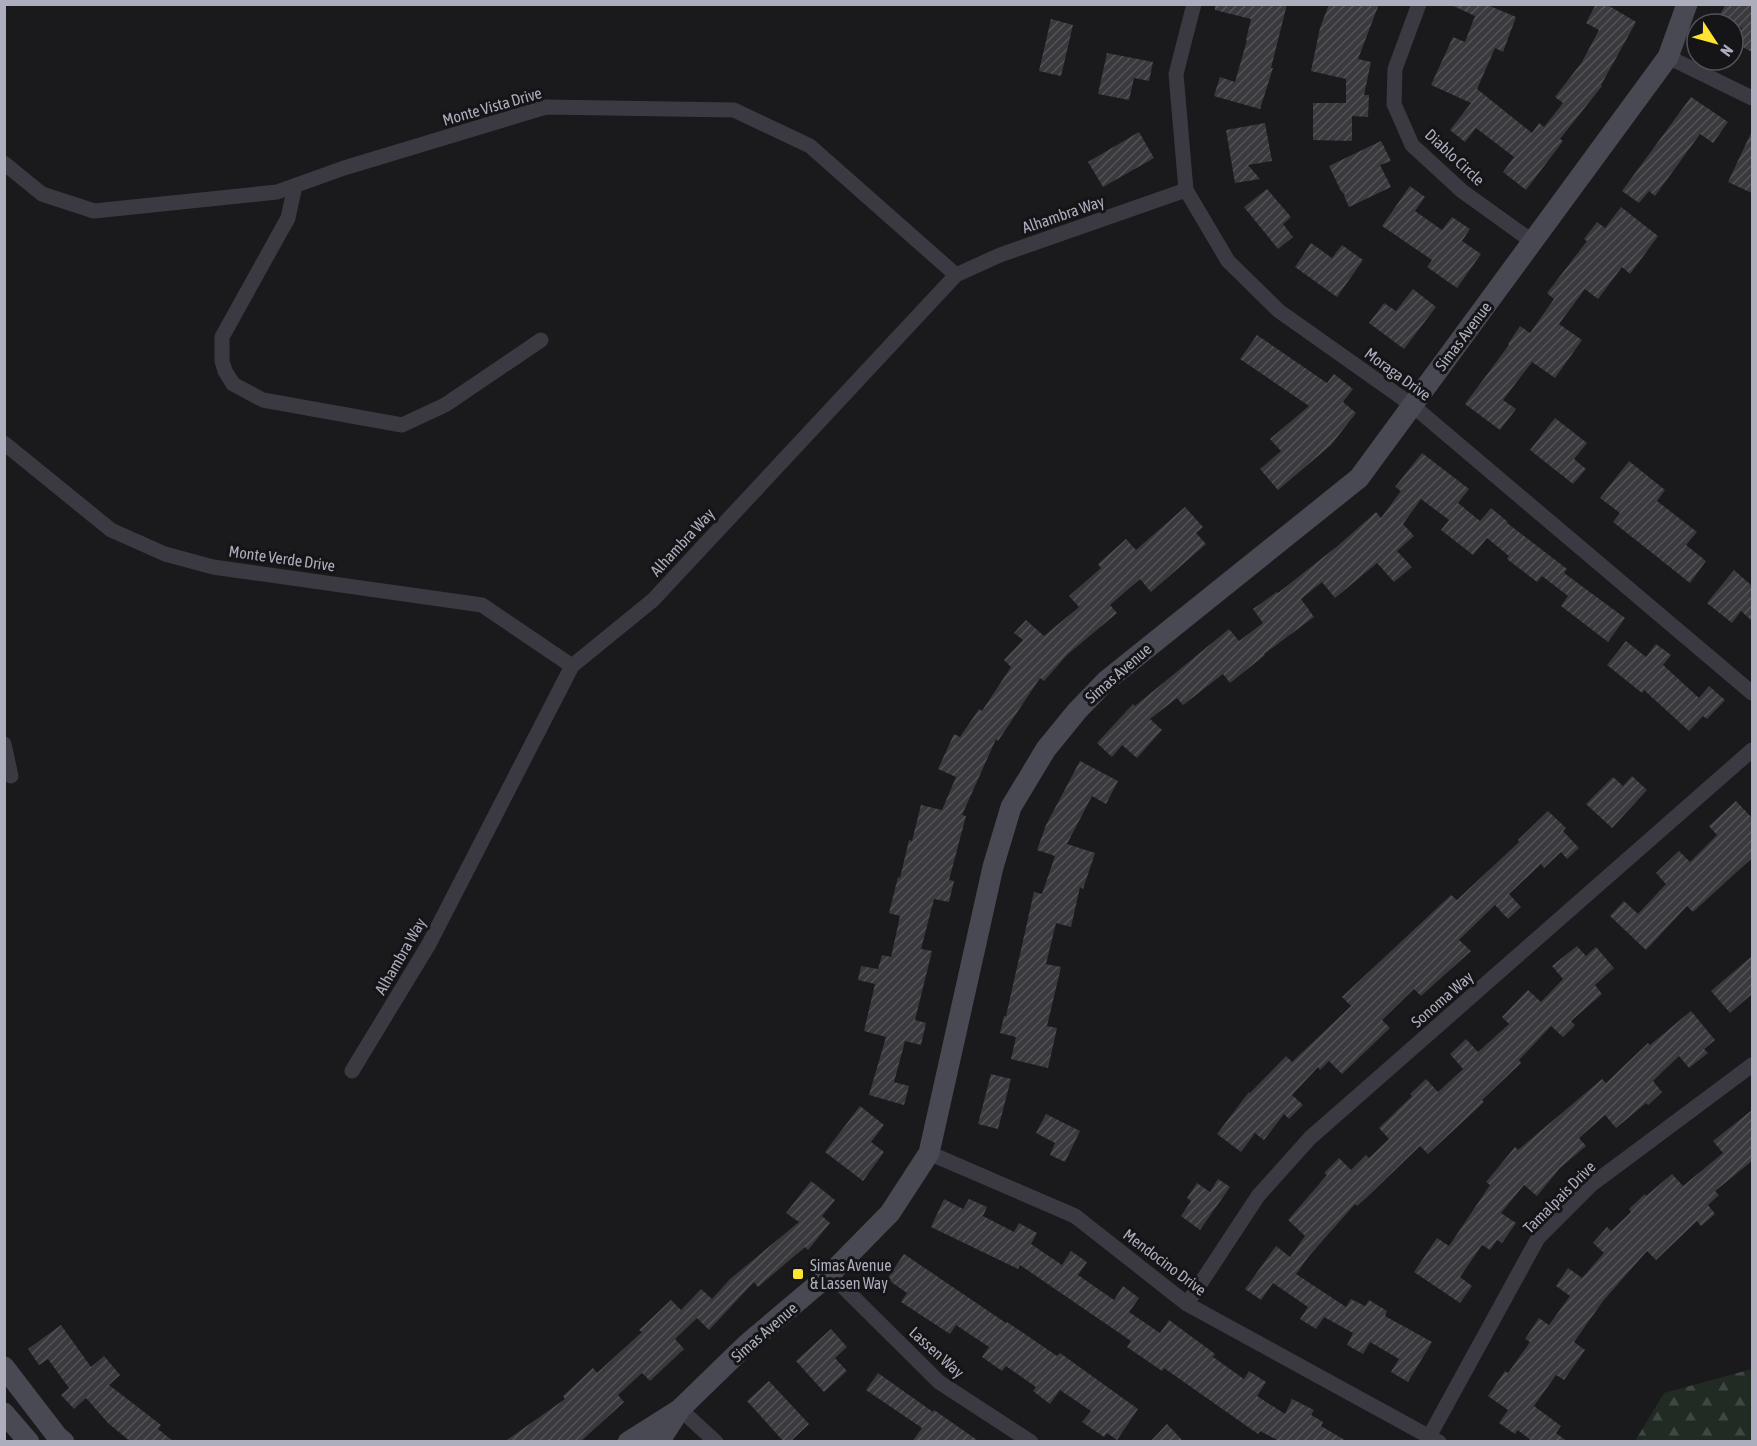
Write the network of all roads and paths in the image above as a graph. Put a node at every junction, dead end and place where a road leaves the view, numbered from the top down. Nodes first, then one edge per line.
1 (1194, 4) edge
2 (1419, 4) edge
3 (1687, 4) edge
4 (1668, 57) junction
5 (1752, 98) edge
6 (4, 164) edge
7 (295, 186) junction
8 (1186, 190) junction
9 (1533, 242) junction
10 (956, 275) junction
11 (541, 340) dead end
12 (1412, 405) junction
13 (4, 443) edge
14 (573, 666) junction
15 (1752, 693) edge
16 (4, 744) edge
17 (1752, 750) edge
18 (11, 776) dead end
19 (1752, 1065) edge
20 (352, 1071) dead end
21 (929, 1153) junction
22 (830, 1274) junction
23 (1187, 1304) junction
24 (4, 1367) edge
25 (680, 1409) junction
26 (4, 1413) edge
27 (1434, 1438) edge
28 (29, 1442) edge
29 (64, 1442) edge
30 (628, 1442) edge
31 (659, 1442) edge
32 (716, 1442) edge
33 (1031, 1442) edge

1 - 8 street, Moraga Drive
2 - 9 street, Diablo Circle
3 - 4 street, Simas Avenue
4 - 5 street
4 - 9 street, Simas Avenue
6 - 7 street, Monte Vista Drive
7 - 10 street, Monte Vista Drive
7 - 11 street
8 - 10 street, Alhambra Way
8 - 12 street, Moraga Drive
9 - 12 street, Simas Avenue
10 - 14 street, Alhambra Way
12 - 15 street, Moraga Drive
12 - 21 street, Simas Avenue
13 - 14 street, Monte Verde Drive
14 - 20 street, Alhambra Way
16 - 18 street
17 - 23 street, Sonoma Way
19 - 27 street, Tamalpais Drive
21 - 22 street, Simas Avenue
21 - 23 street, Mendocino Drive
22 - 25 street, Simas Avenue
22 - 33 street, Lassen Way
23 - 27 street, Mendocino Drive
24 - 29 street
25 - 30 street, Simas Avenue
25 - 31 street, Simas Avenue
25 - 32 street
26 - 28 street

